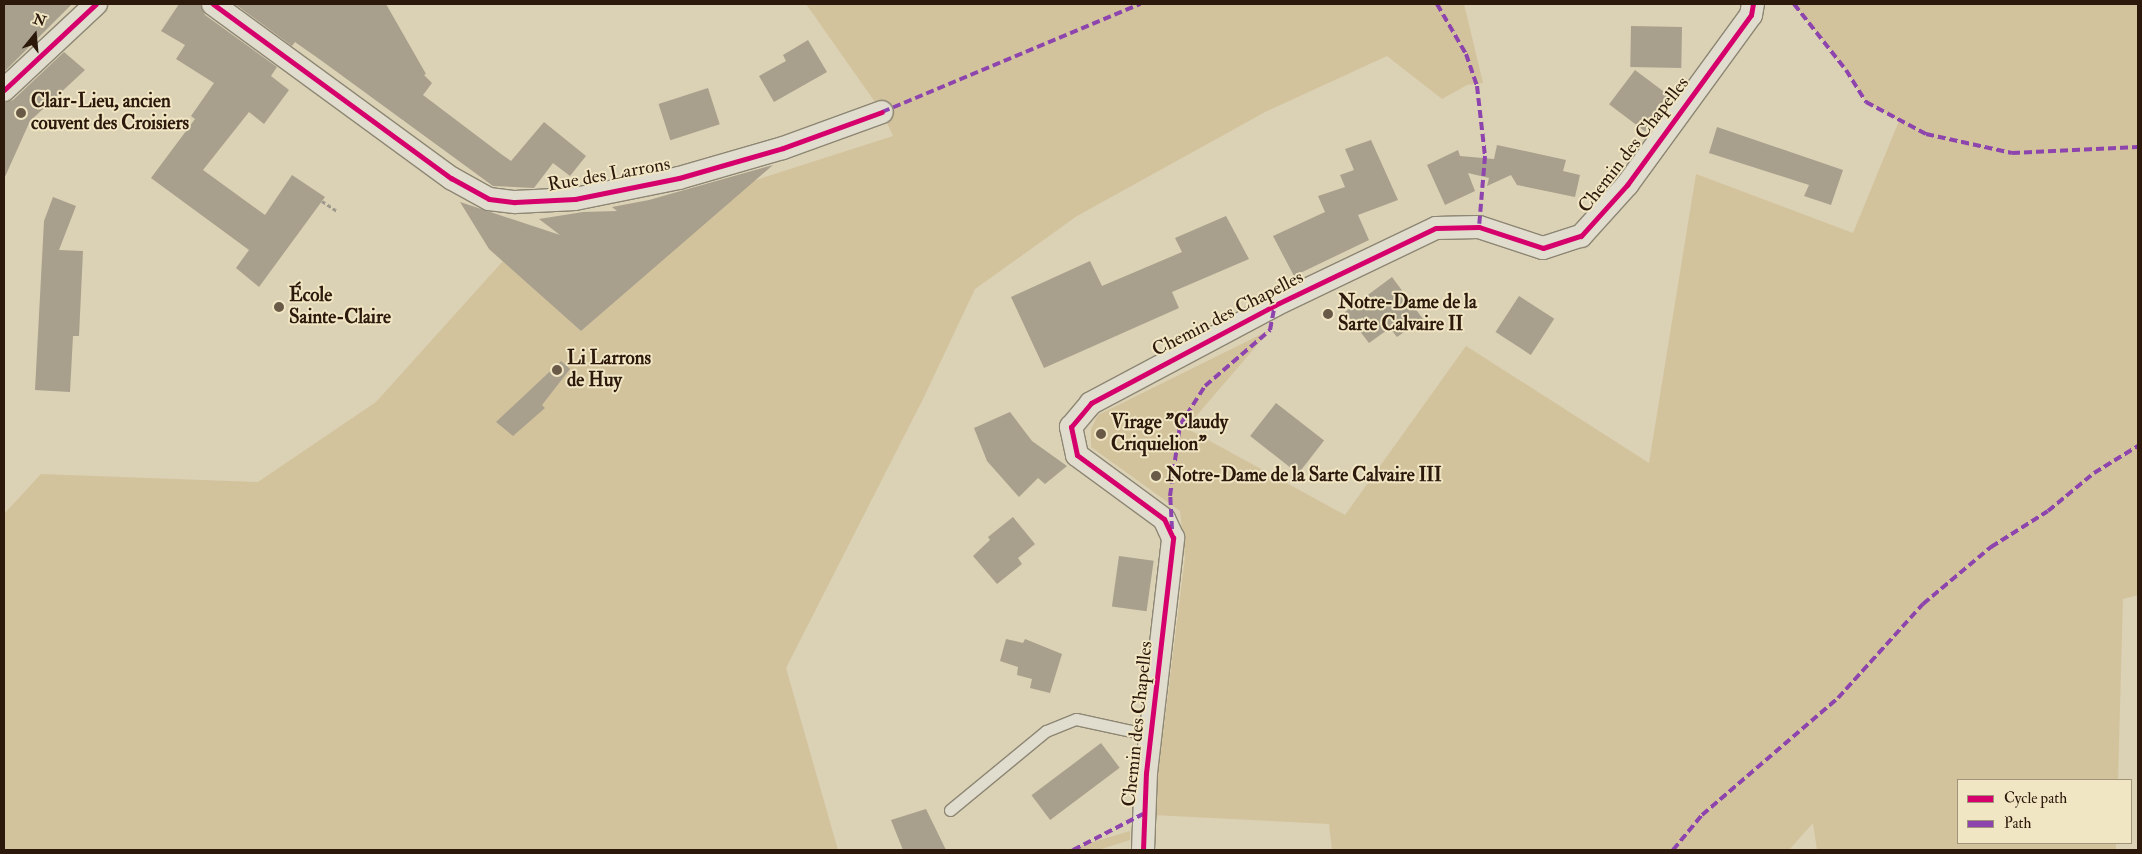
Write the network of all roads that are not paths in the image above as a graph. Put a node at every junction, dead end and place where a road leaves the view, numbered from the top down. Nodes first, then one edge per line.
1 (96, 4) edge
2 (214, 4) edge
3 (1753, 4) edge
4 (4, 90) edge
5 (882, 112) dead end
6 (1150, 735) junction
7 (950, 810) dead end
8 (1143, 850) edge

1 - 4 street
2 - 5 street, Rue des Larrons
3 - 6 street, Chemin des Chapelles
6 - 7 lane
6 - 8 street, Chemin des Chapelles

